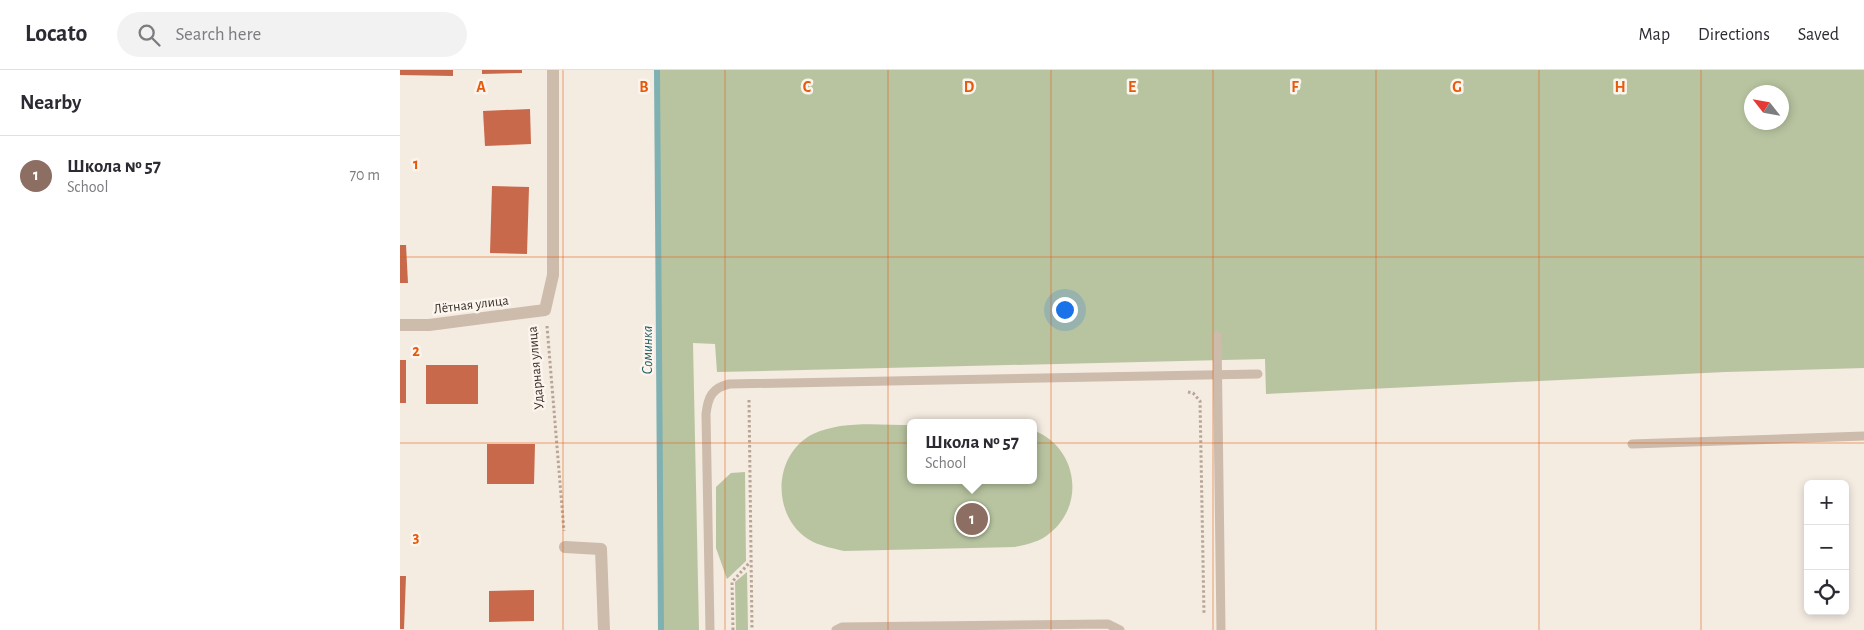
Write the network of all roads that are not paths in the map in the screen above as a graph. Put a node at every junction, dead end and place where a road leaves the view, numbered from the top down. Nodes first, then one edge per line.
1 (553, 70) edge
2 (546, 310) joint
3 (400, 325) edge
4 (1217, 336) dead end
5 (1218, 374) junction
6 (1258, 374) dead end
7 (1864, 436) edge
8 (1632, 444) dead end
9 (566, 547) road end
10 (604, 630) edge
11 (710, 630) edge
12 (836, 630) edge
13 (1120, 630) edge
14 (1221, 630) edge

1 - 2 street, Ударная улица
2 - 3 street, Лётная улица
4 - 5 lane
5 - 6 lane
5 - 11 lane
5 - 14 lane
7 - 8 lane
9 - 10 street
12 - 13 lane

